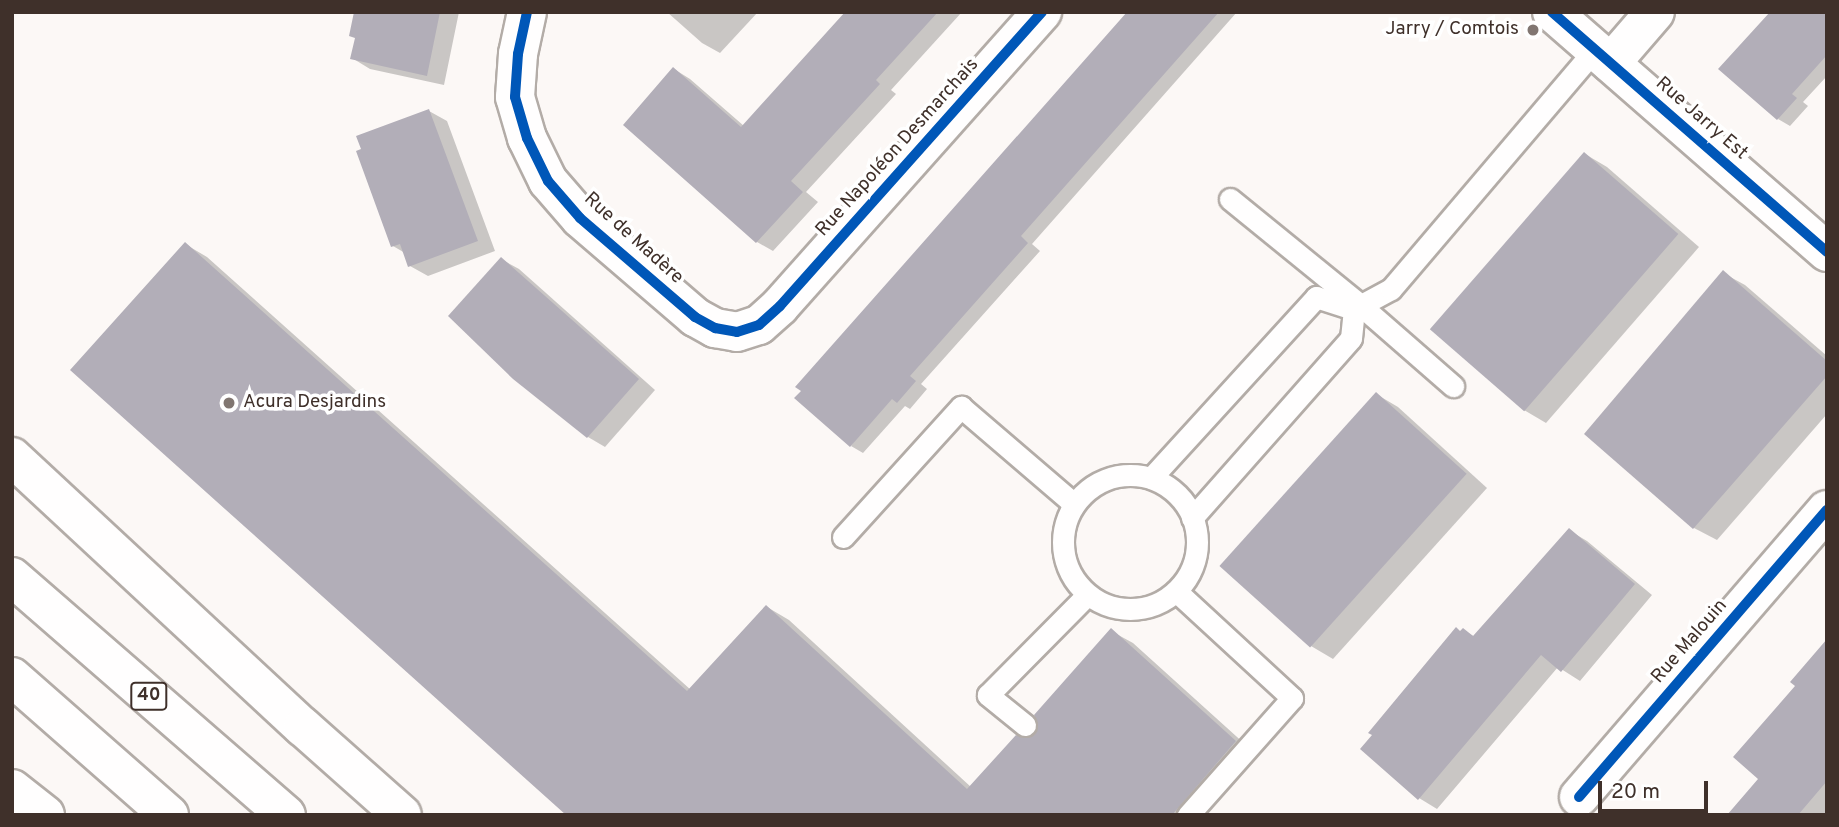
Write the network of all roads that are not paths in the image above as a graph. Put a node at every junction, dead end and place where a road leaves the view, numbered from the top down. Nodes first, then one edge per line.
1 (527, 12) edge
2 (1042, 12) edge
3 (1552, 12) edge
4 (1656, 12) edge
5 (1603, 56) junction
6 (1230, 199) dead end
7 (1827, 252) edge
8 (780, 306) joint
9 (1357, 307) junction
10 (1453, 386) dead end
11 (12, 457) edge
12 (1151, 478) junction
13 (1074, 504) junction
14 (1827, 510) edge
15 (1192, 518) junction
16 (843, 537) dead end
17 (12, 577) edge
18 (1176, 591) junction
19 (1087, 595) junction
20 (12, 677) edge
21 (1025, 725) dead end
22 (12, 789) edge
23 (1579, 797) dead end
24 (45, 815) edge
25 (169, 815) edge
26 (286, 815) edge
27 (402, 815) edge
28 (1188, 815) edge

1 - 8 main road, Rue de Madère
2 - 8 main road, Rue Napoléon Desmarchais
3 - 5 main road, Rue Jarry Est
4 - 5 main road
5 - 7 main road, Rue Jarry Est
5 - 9 lane
6 - 9 lane
9 - 10 lane
9 - 12 lane
9 - 15 lane
11 - 27 main road
12 - 13 lane
12 - 15 lane
13 - 16 lane
13 - 19 lane
14 - 23 main road, Rue Malouin
15 - 18 lane
17 - 26 main road, 40
18 - 19 lane
18 - 28 lane
19 - 21 lane
20 - 25 main road
22 - 24 main road

